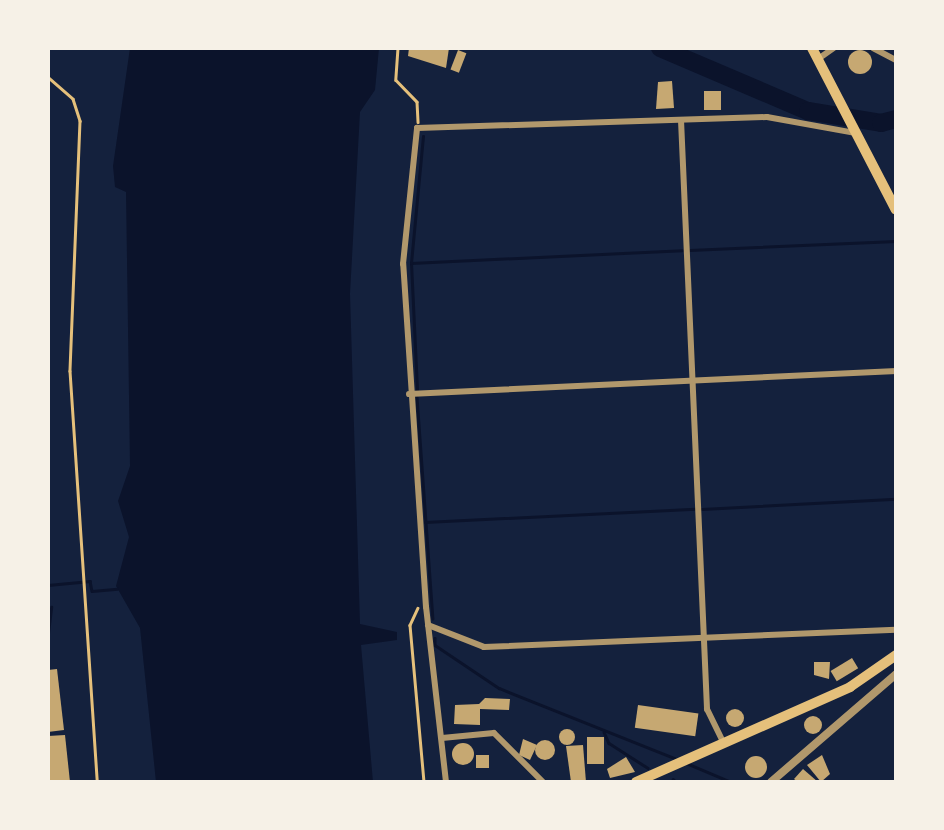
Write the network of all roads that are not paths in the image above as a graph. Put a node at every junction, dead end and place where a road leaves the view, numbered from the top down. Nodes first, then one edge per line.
1 (812, 48) edge
2 (834, 48) edge
3 (872, 48) edge
4 (818, 59) junction
5 (896, 60) edge
6 (681, 120) junction
7 (854, 130) junction
8 (896, 210) edge
9 (896, 371) edge
10 (694, 380) junction
11 (409, 394) junction
12 (428, 625) junction
13 (896, 630) edge
14 (704, 636) junction
15 (896, 655) edge
16 (896, 674) edge
17 (442, 738) junction
18 (725, 747) junction
19 (446, 782) edge
20 (543, 782) edge
21 (636, 782) edge
22 (771, 782) edge

1 - 4 main road
2 - 4 street
3 - 5 street
4 - 7 main road
6 - 7 street
6 - 10 street
6 - 11 street
7 - 8 main road
9 - 10 street
10 - 11 street
10 - 14 street
11 - 12 street
12 - 14 street
12 - 17 street
13 - 14 street
14 - 18 street
15 - 18 main road
16 - 22 street
17 - 19 street
17 - 20 street
18 - 21 main road

